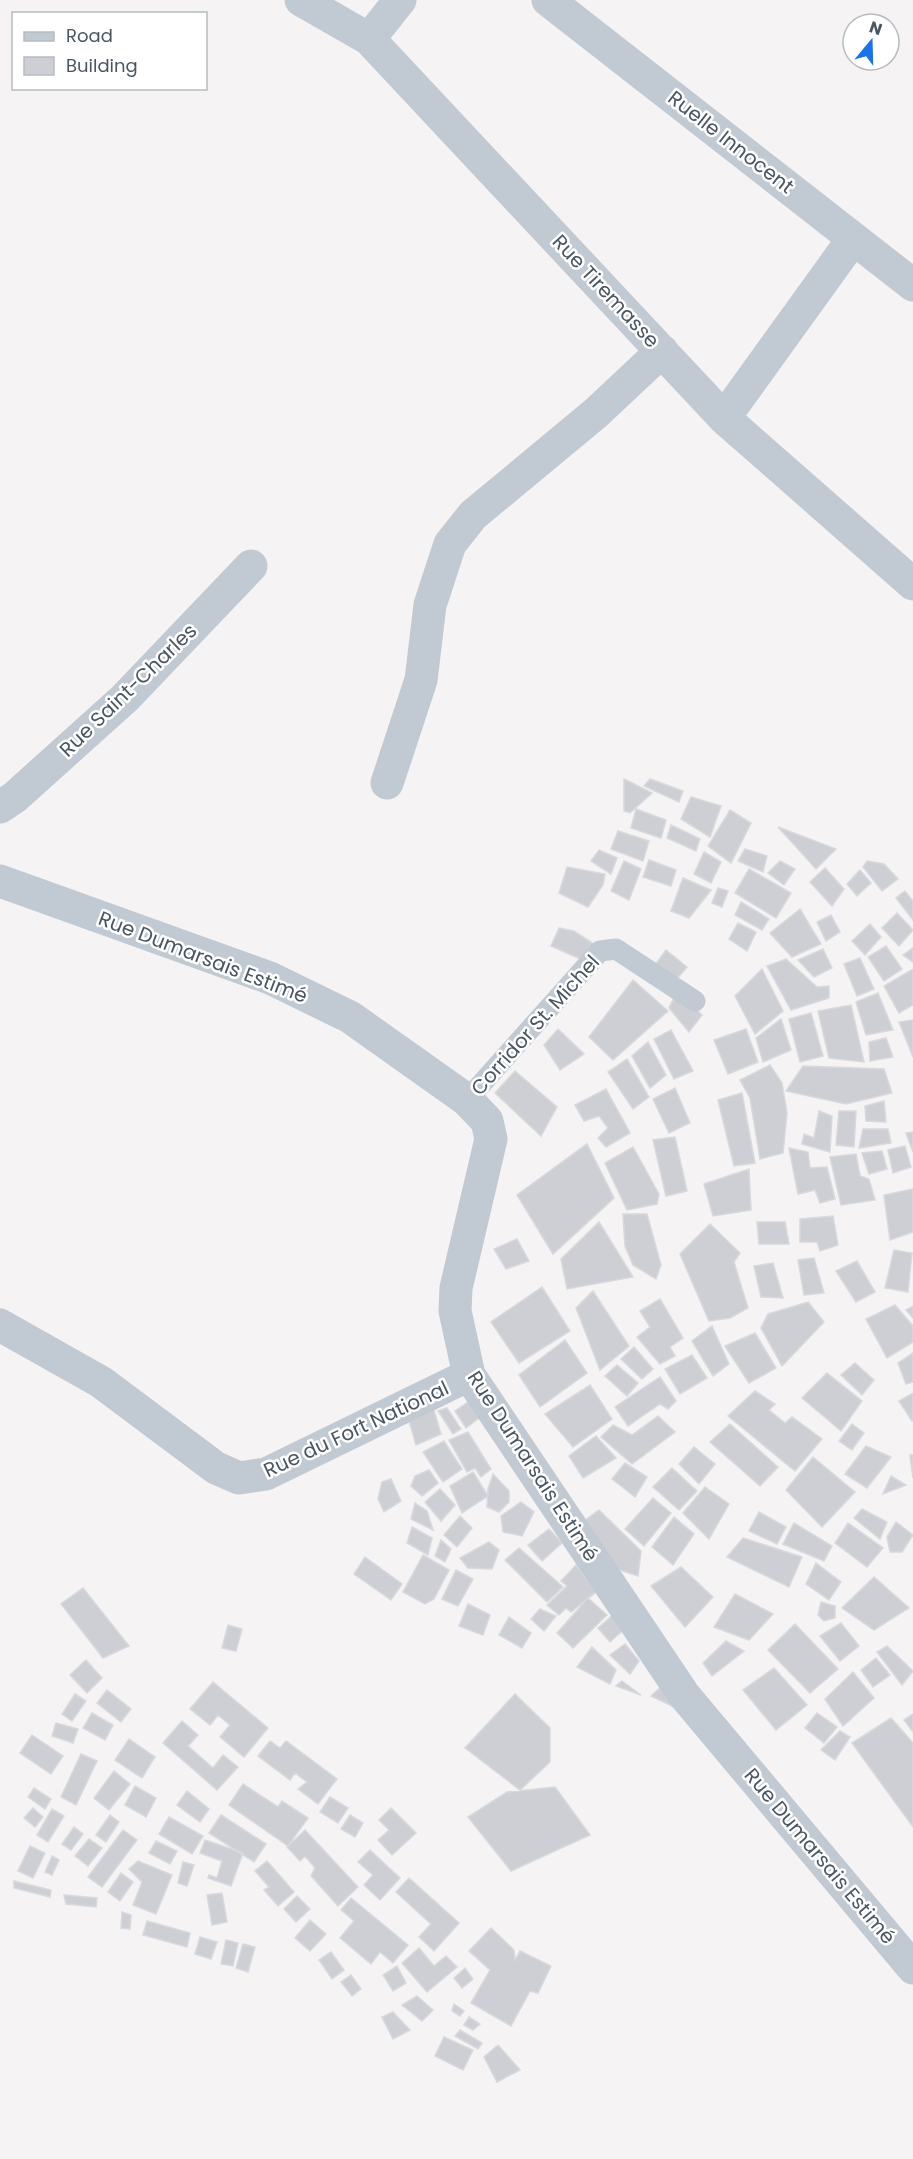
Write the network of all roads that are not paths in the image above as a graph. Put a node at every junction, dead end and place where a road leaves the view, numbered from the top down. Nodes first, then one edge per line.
1 (301, 0) edge
2 (400, 0) edge
3 (548, 0) edge
4 (369, 39) junction
5 (853, 239) junction
6 (913, 285) edge
7 (662, 351) junction
8 (724, 418) junction
9 (251, 566) dead end
10 (913, 584) edge
11 (387, 783) dead end
12 (0, 807) edge
13 (0, 880) edge
14 (695, 1001) dead end
15 (467, 1100) junction
16 (0, 1325) edge
17 (469, 1375) junction
18 (913, 1968) edge

1 - 4 street, Rue Tiremasse
2 - 4 street
3 - 5 street, Ruelle Innocent
4 - 7 street, Rue Tiremasse
5 - 6 street, Ruelle Innocent
5 - 8 street
7 - 8 street, Rue Tiremasse
7 - 11 street
8 - 10 street, Rue Tiremasse
9 - 12 street, Rue Saint-Charles
13 - 15 street, Rue Dumarsais Estimé
14 - 15 lane, Corridor St. Michel
15 - 17 street, Rue Dumarsais Estimé
16 - 17 street, Rue du Fort National
17 - 18 street, Rue Dumarsais Estimé

